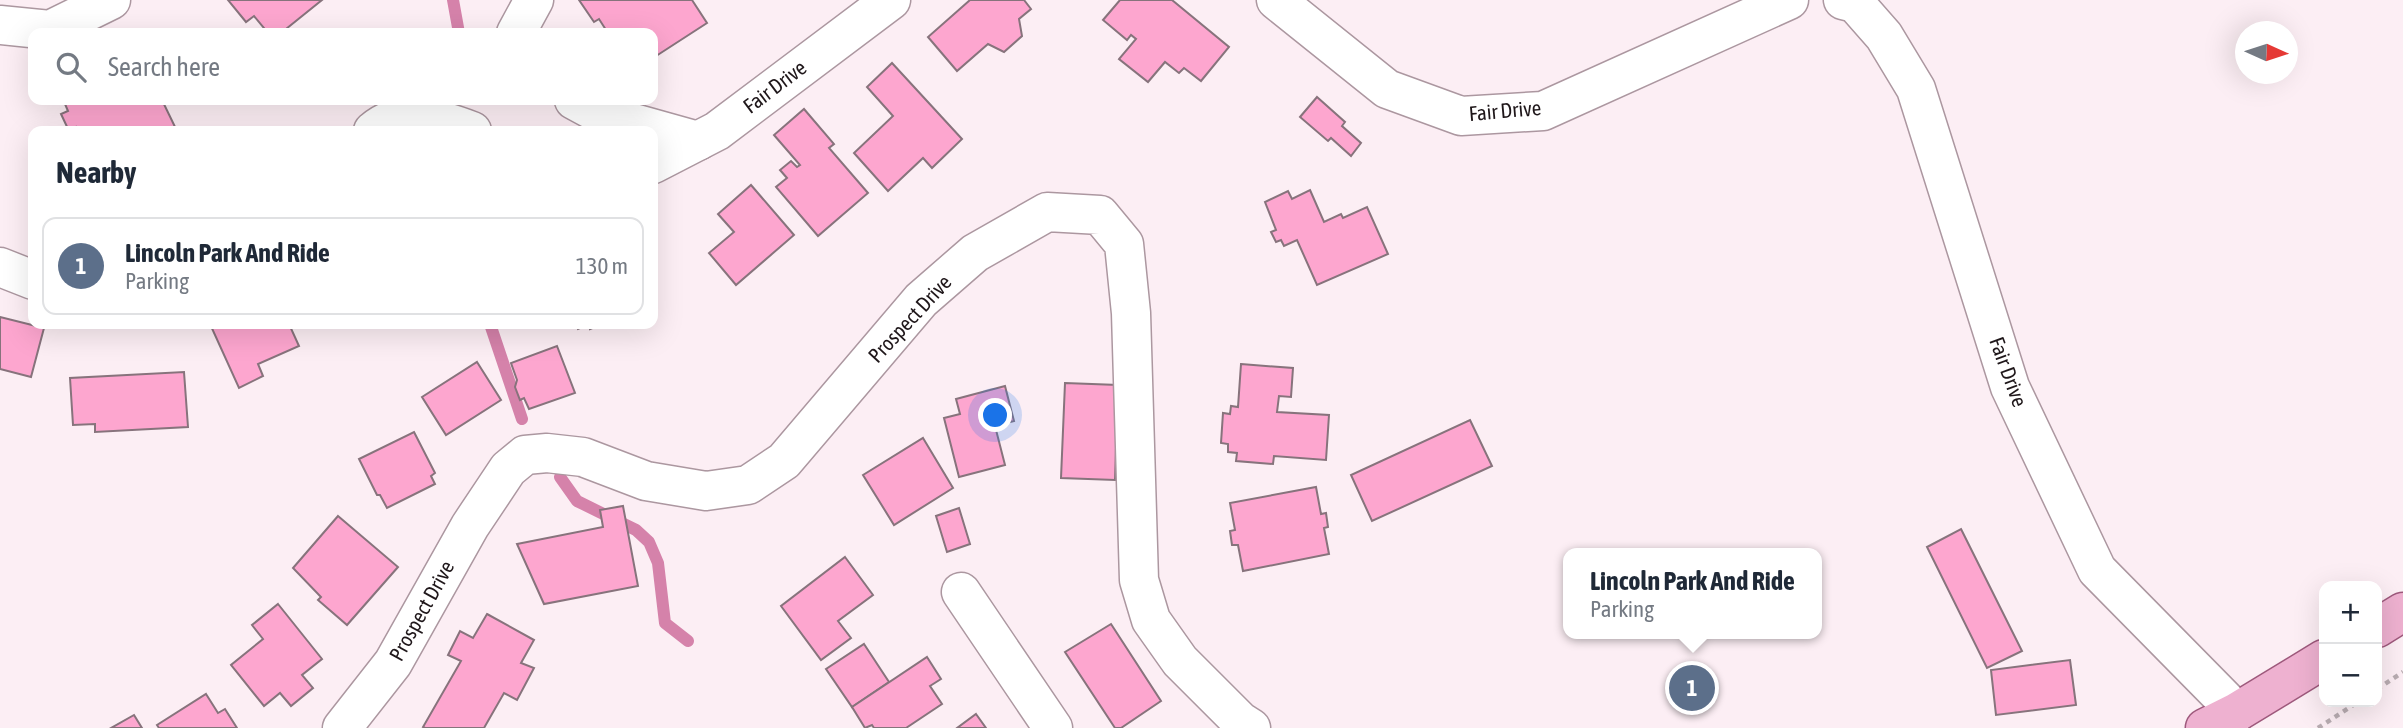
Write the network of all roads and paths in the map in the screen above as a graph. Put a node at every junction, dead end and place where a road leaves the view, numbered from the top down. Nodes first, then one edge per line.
1 (111, 0) edge
2 (534, 0) edge
3 (891, 0) edge
4 (1276, 0) edge
5 (1789, 0) edge
6 (1843, 0) edge
7 (0, 25) edge
8 (30, 28) edge
9 (54, 28) edge
10 (519, 28) edge
11 (583, 105) edge
12 (383, 126) edge
13 (458, 126) edge
14 (644, 126) edge
15 (658, 130) edge
16 (698, 141) junction
17 (658, 161) edge
18 (0, 267) edge
19 (28, 278) edge
20 (961, 592) dead end
21 (2403, 612) edge
22 (2382, 625) edge
23 (2319, 662) edge
24 (2403, 672) edge
25 (2382, 686) edge
26 (2350, 707) edge
27 (2221, 720) edge
28 (342, 728) edge
29 (1053, 728) edge
30 (1251, 728) edge
31 (2318, 728) edge

1 - 9 street
2 - 10 street
3 - 16 street, Fair Drive
4 - 5 street, Fair Drive
6 - 27 street, Fair Drive
7 - 8 street
11 - 14 street
12 - 13 street
15 - 16 street
16 - 17 street, Fair Drive
18 - 19 street
20 - 29 street
21 - 22 main road
23 - 27 main road
24 - 25 path
26 - 31 path
28 - 30 street, Prospect Drive

